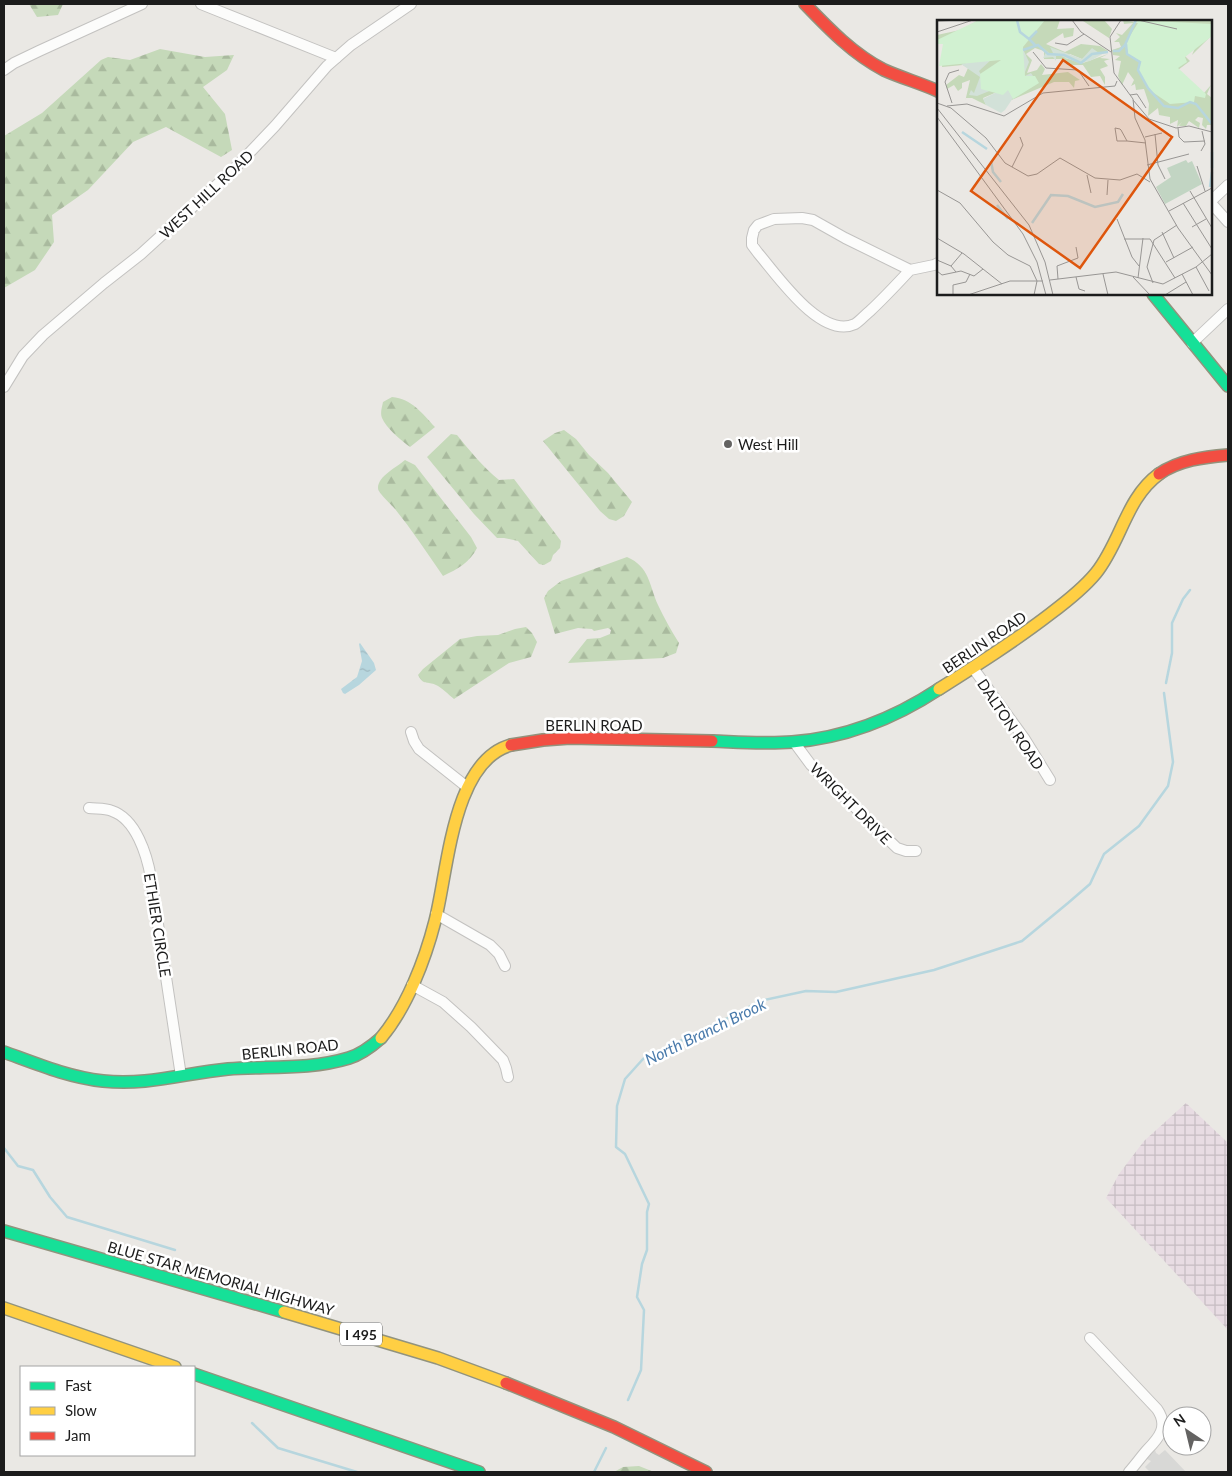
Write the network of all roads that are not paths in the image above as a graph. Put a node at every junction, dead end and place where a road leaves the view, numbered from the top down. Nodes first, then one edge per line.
1 (142, 4) edge
2 (201, 4) edge
3 (411, 4) edge
4 (805, 4) edge
5 (336, 58) junction
6 (4, 70) edge
7 (937, 91) edge
8 (1228, 185) edge
9 (1212, 201) edge
10 (1212, 203) edge
11 (1228, 222) edge
12 (937, 264) edge
13 (910, 270) junction
14 (1154, 295) edge
15 (1228, 309) edge
16 (1192, 343) junction
17 (1228, 386) edge
18 (4, 387) edge
19 (1228, 456) edge
20 (973, 668) junction
21 (411, 732) dead end
22 (794, 742) junction
23 (1050, 780) dead end
24 (467, 787) junction
25 (88, 808) dead end
26 (916, 851) dead end
27 (436, 914) junction
28 (505, 966) dead end
29 (412, 985) junction
30 (4, 1052) edge
31 (181, 1076) junction
32 (508, 1078) dead end
33 (4, 1231) edge
34 (4, 1308) edge
35 (1090, 1338) dead end
36 (172, 1366) edge
37 (195, 1374) edge
38 (478, 1472) edge
39 (706, 1472) edge
40 (1129, 1472) edge

1 - 6 street
2 - 5 street
3 - 5 street, WEST HILL ROAD
4 - 7 main road
5 - 18 street, WEST HILL ROAD
8 - 9 street
10 - 11 street
12 - 13 street
13 - 13 street
14 - 16 main road
15 - 16 street
16 - 17 main road
19 - 20 main road, BERLIN ROAD
20 - 22 main road, BERLIN ROAD
20 - 23 street, DALTON ROAD
21 - 24 street
22 - 24 main road, BERLIN ROAD
22 - 26 street, WRIGHT DRIVE
24 - 27 main road, BERLIN ROAD
25 - 31 street, ETHIER CIRCLE
27 - 28 street
27 - 29 main road, BERLIN ROAD
29 - 31 main road, BERLIN ROAD
29 - 32 street
30 - 31 main road, BERLIN ROAD
33 - 39 main road, BLUE STAR MEMORIAL HIGHWAY / I 495
34 - 36 main road
35 - 40 street
37 - 38 main road

